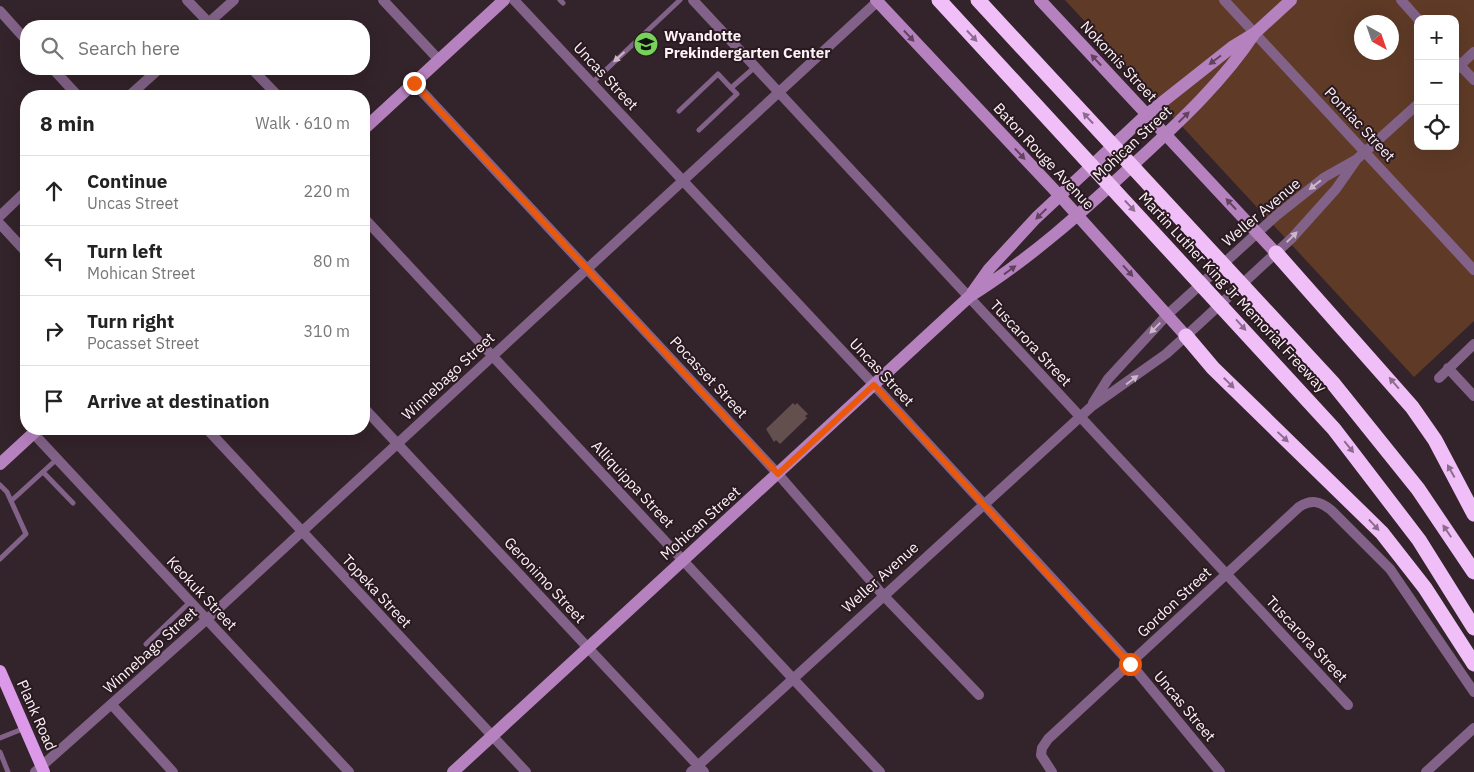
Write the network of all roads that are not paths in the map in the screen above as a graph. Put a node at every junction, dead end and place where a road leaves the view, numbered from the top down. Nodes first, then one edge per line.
1 (187, 0) edge
2 (234, 0) edge
3 (383, 0) edge
4 (504, 0) edge
5 (514, 0) edge
6 (680, 0) edge
7 (693, 0) edge
8 (877, 0) edge
9 (939, 0) edge
10 (978, 0) edge
11 (1040, 0) edge
12 (1224, 0) edge
13 (1291, 0) edge
14 (1401, 0) edge
15 (0, 11) edge
16 (1414, 15) edge
17 (205, 20) edge
18 (214, 20) edge
19 (20, 33) edge
20 (1255, 33) junction
21 (1474, 52) edge
22 (439, 60) junction
23 (1459, 63) edge
24 (756, 67) junction
25 (1459, 67) edge
26 (59, 75) edge
27 (152, 75) edge
28 (258, 75) edge
29 (1474, 80) edge
30 (414, 83) junction
31 (592, 83) junction
32 (731, 88) junction
33 (72, 90) edge
34 (136, 90) edge
35 (272, 90) edge
36 (779, 92) junction
37 (1417, 105) edge
38 (679, 111) dead end
39 (1146, 115) junction
40 (370, 123) edge
41 (698, 130) dead end
42 (1166, 134) junction
43 (1365, 151) junction
44 (1357, 159) junction
45 (683, 180) junction
46 (1060, 196) junction
47 (20, 197) edge
48 (0, 216) edge
49 (1078, 216) junction
50 (0, 224) edge
51 (370, 224) edge
52 (1257, 232) junction
53 (20, 246) edge
54 (1276, 253) junction
55 (588, 269) junction
56 (1474, 270) edge
57 (969, 297) junction
58 (1167, 315) junction
59 (1186, 336) junction
60 (1474, 344) edge
61 (492, 356) junction
62 (1448, 368) junction
63 (1439, 378) dead end
64 (874, 385) junction
65 (1474, 396) edge
66 (1091, 407) junction
67 (370, 415) edge
68 (1080, 417) junction
69 (32, 435) edge
70 (39, 435) edge
71 (213, 435) edge
72 (397, 444) junction
73 (57, 459) junction
74 (0, 464) edge
75 (43, 472) junction
76 (778, 474) junction
77 (0, 485) edge
78 (11, 501) junction
79 (72, 503) dead end
80 (983, 504) junction
81 (1474, 514) edge
82 (301, 531) junction
83 (0, 558) edge
84 (684, 559) junction
85 (1474, 572) edge
86 (1225, 574) junction
87 (883, 595) junction
88 (190, 602) junction
89 (206, 620) junction
90 (1474, 628) edge
91 (146, 644) dead end
92 (588, 648) junction
93 (1130, 664) junction
94 (1474, 664) edge
95 (1, 677) edge
96 (792, 678) junction
97 (1474, 692) edge
98 (978, 695) dead end
99 (1348, 705) dead end
100 (112, 706) junction
101 (25, 728) junction
102 (1474, 728) edge
103 (492, 736) junction
104 (0, 738) edge
105 (0, 752) edge
106 (40, 770) edge
107 (697, 770) edge
108 (8, 772) edge
109 (173, 772) edge
110 (349, 772) edge
111 (453, 772) edge
112 (526, 772) edge
113 (880, 772) edge
114 (1052, 772) edge
115 (1220, 772) edge
116 (1426, 772) edge

1 - 17 street
2 - 18 street
3 - 22 street
4 - 22 street
5 - 31 street, Uncas Street
6 -> 31 lane
7 - 24 street, Tuscarora Street
8 - 36 street, Winnebago Street
8 -> 46 street, Baton Rouge Avenue
9 -> 90 highway, Martin Luther King Jr Memorial Freeway
85 -> 10 highway, Martin Luther King Jr Memorial Freeway
39 -> 11 street, Nokomis Street
12 - 20 street, Pontiac Street
13 - 20 street, Mohican Street
14 - 16 street
15 - 19 street
20 -> 39 street, Mohican Street
42 -> 20 street, Mohican Street
20 - 43 street, Pontiac Street
21 - 23 street
22 - 30 street
24 - 32 lane
24 - 36 street, Tuscarora Street
25 - 29 street
26 - 33 street
27 - 34 street
28 - 35 street
30 - 40 street
30 - 55 street, Pocasset Street
31 - 45 street, Uncas Street
32 - 38 lane
32 - 41 lane
36 - 45 street, Winnebago Street
36 - 57 street, Tuscarora Street
37 - 43 street, Weller Avenue
39 - 42 street, Nokomis Street
39 - 46 street, Mohican Street
42 - 49 street, Mohican Street
52 -> 42 street, Nokomis Street
43 - 44 street, Weller Avenue
43 - 56 street, Pontiac Street
44 -> 52 street, Weller Avenue
54 -> 44 street, Weller Avenue
45 - 55 street, Winnebago Street
45 - 64 street, Uncas Street
46 - 49 street, Baton Rouge Avenue
46 -> 57 street, Mohican Street
47 - 48 street
57 -> 49 street, Mohican Street
49 -> 58 street, Baton Rouge Avenue
50 - 53 street
51 - 61 street, Alliquippa Street
52 - 54 street, Nokomis Street
52 - 58 street, Weller Avenue
54 - 59 street, Weller Avenue
81 -> 54 highway
55 - 61 street, Winnebago Street
55 - 76 street, Pocasset Street
57 - 64 street, Mohican Street
57 - 68 street, Tuscarora Street
58 - 59 street, Baton Rouge Avenue
58 -> 66 street, Weller Avenue
66 -> 59 street, Weller Avenue
59 -> 94 highway
60 - 62 street
61 - 72 street, Winnebago Street
61 - 84 street, Alliquippa Street
62 - 63 street
62 - 65 street
64 - 76 street, Mohican Street
64 - 80 street, Uncas Street
66 - 68 street, Weller Avenue
67 - 72 street, Geronimo Street
68 - 80 street, Weller Avenue
68 - 86 street, Tuscarora Street
69 - 74 street
70 - 73 street, Keokuk Street
71 - 82 street, Topeka Street
72 - 82 street, Winnebago Street
72 - 92 street, Geronimo Street
73 - 75 lane
73 - 88 street, Keokuk Street
75 - 78 lane
75 - 79 lane
76 - 84 street, Mohican Street
76 - 87 street, Pocasset Street
77 - 78 lane
78 - 83 lane
80 - 87 street, Weller Avenue
80 - 93 street, Uncas Street
82 - 89 street, Winnebago Street
82 - 103 street, Topeka Street
84 - 92 street, Mohican Street
84 - 96 street, Alliquippa Street
86 - 93 street, Gordon Street
86 - 97 street, Gordon Street
86 - 99 street, Tuscarora Street
87 - 96 street, Weller Avenue
87 - 98 street, Pocasset Street
88 - 89 street, Keokuk Street
88 - 91 lane
89 - 100 street, Winnebago Street
89 - 110 street, Keokuk Street
92 - 103 street, Mohican Street
92 - 107 street, Geronimo Street
93 - 114 street, Gordon Street
93 - 115 street, Uncas Street
95 - 101 main road, Plank Road
96 - 107 street, Weller Avenue
96 - 113 street, Alliquippa Street
100 - 106 street, Winnebago Street
100 - 109 street
101 - 104 lane
101 - 106 main road, Plank Road
102 - 116 street
103 - 111 street, Mohican Street
103 - 112 street, Topeka Street
105 - 108 lane

